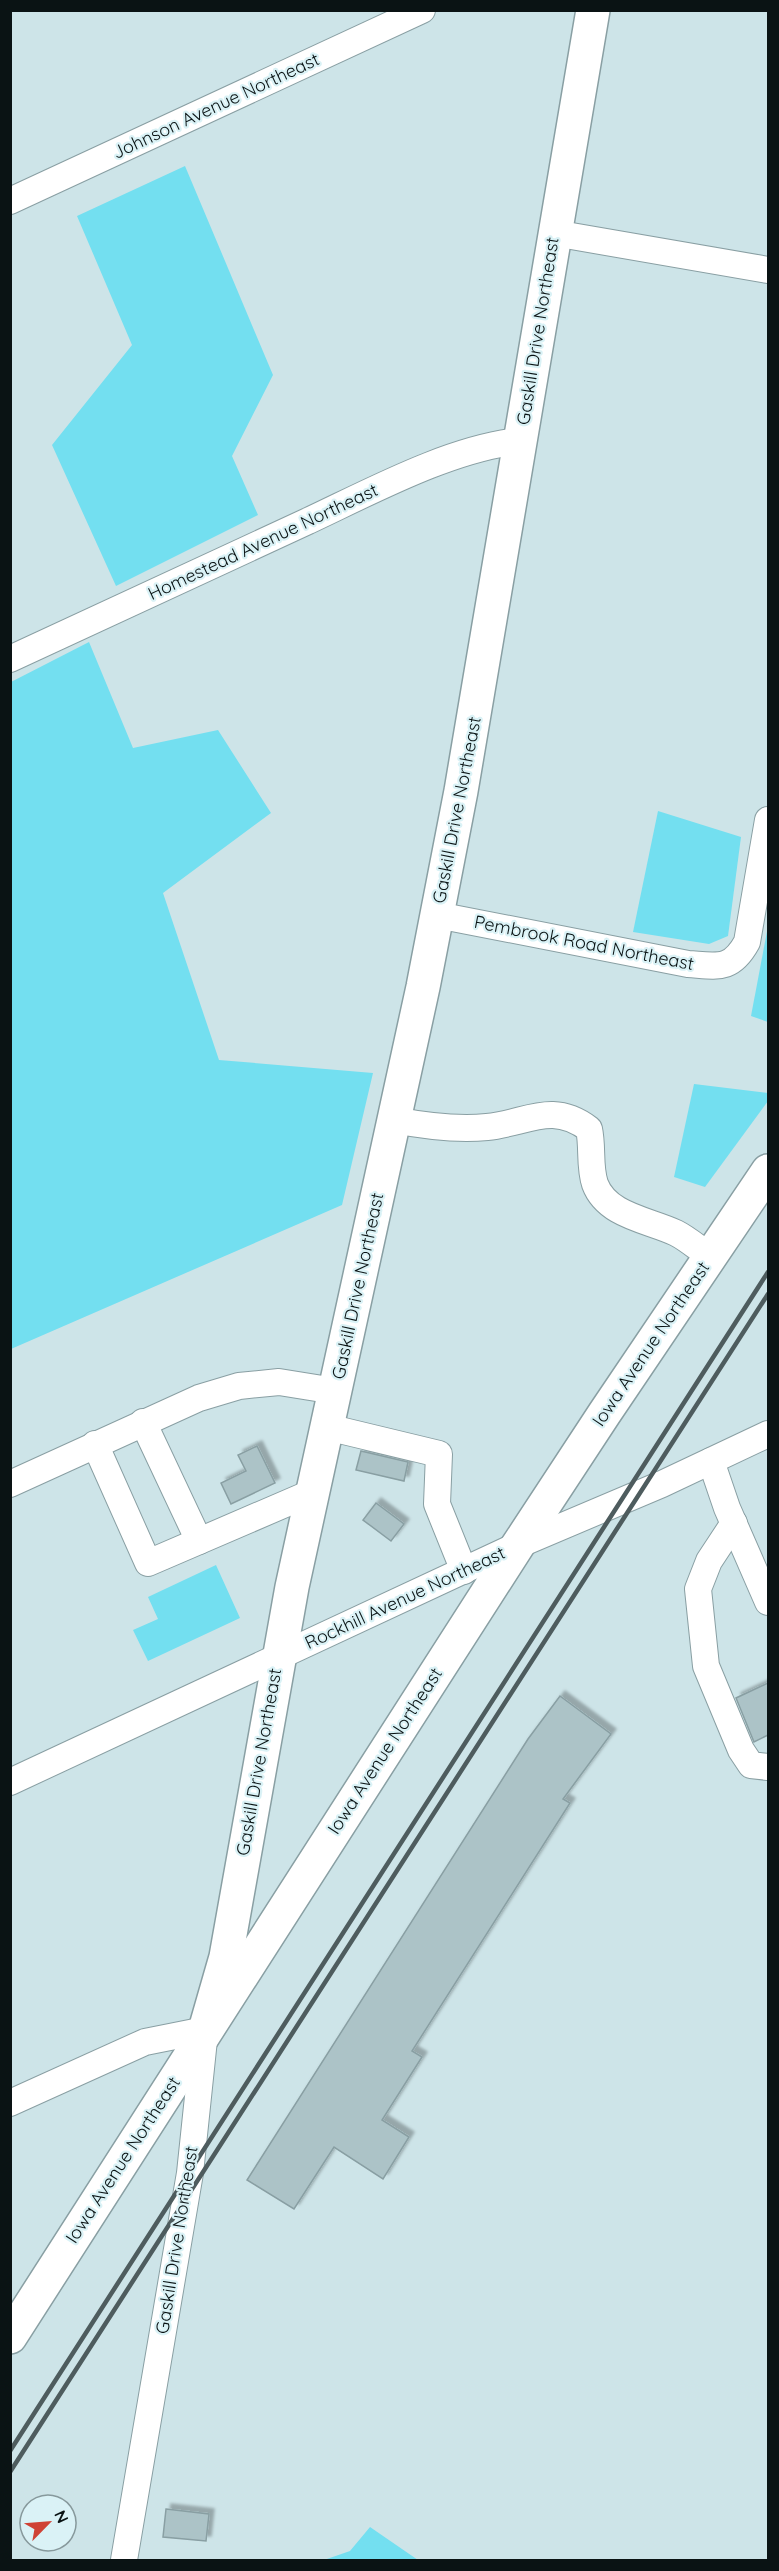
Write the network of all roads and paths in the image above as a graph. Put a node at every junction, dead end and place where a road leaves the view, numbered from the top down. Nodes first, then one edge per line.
1 (422, 10) edge
2 (592, 10) edge
3 (10, 201) edge
4 (554, 233) junction
5 (768, 270) edge
6 (520, 441) junction
7 (10, 659) edge
8 (768, 820) edge
9 (437, 915) junction
10 (394, 1120) junction
11 (768, 1171) edge
12 (711, 1257) junction
13 (335, 1392) junction
14 (143, 1422) junction
15 (327, 1427) junction
16 (768, 1434) edge
17 (95, 1444) junction
18 (711, 1461) junction
19 (10, 1484) edge
20 (313, 1492) junction
21 (734, 1523) junction
22 (199, 1541) junction
23 (518, 1545) junction
24 (464, 1571) junction
25 (768, 1602) edge
26 (279, 1656) junction
27 (768, 1767) edge
28 (10, 1782) edge
29 (206, 2030) junction
30 (10, 2103) edge
31 (10, 2337) edge
32 (124, 2560) edge

1 - 3 street, Johnson Avenue Northeast
2 - 4 main road, Gaskill Drive Northeast
4 - 5 street
4 - 6 main road, Gaskill Drive Northeast
6 - 7 street, Homestead Avenue Northeast
6 - 9 main road, Gaskill Drive Northeast
8 - 9 street, Pembrook Road Northeast
9 - 10 main road, Gaskill Drive Northeast
10 - 12 street
10 - 13 main road, Gaskill Drive Northeast
11 - 12 main road, Iowa Avenue Northeast
12 - 23 main road, Iowa Avenue Northeast
13 - 14 street
13 - 15 main road, Gaskill Drive Northeast
14 - 17 street
14 - 22 street
15 - 20 main road, Gaskill Drive Northeast
15 - 24 street
16 - 18 street, Rockhill Avenue Northeast
17 - 19 street
17 - 22 street
18 - 21 street
18 - 23 street, Rockhill Avenue Northeast
20 - 22 street
20 - 26 main road, Gaskill Drive Northeast
21 - 25 street
21 - 27 street
23 - 24 street, Rockhill Avenue Northeast
23 - 29 main road, Iowa Avenue Northeast
24 - 26 street, Rockhill Avenue Northeast
26 - 28 street, Rockhill Avenue Northeast
26 - 29 main road, Gaskill Drive Northeast
29 - 30 street
29 - 31 main road, Iowa Avenue Northeast
29 - 32 street, Gaskill Drive Northeast

